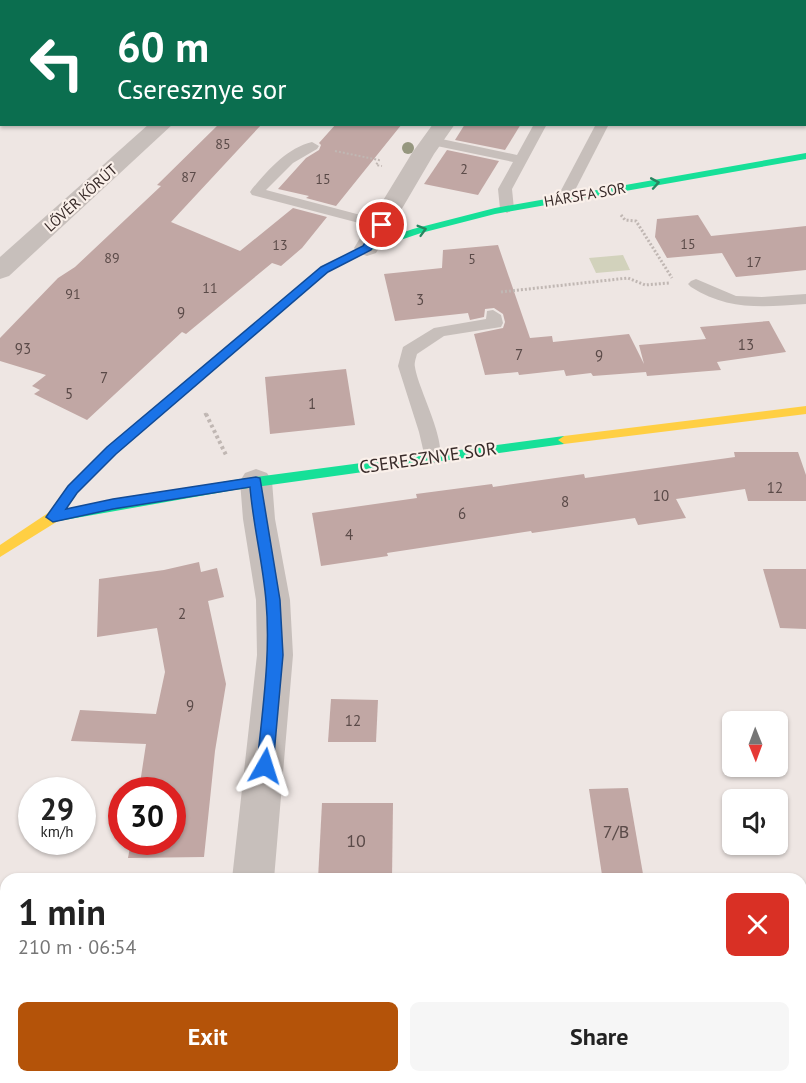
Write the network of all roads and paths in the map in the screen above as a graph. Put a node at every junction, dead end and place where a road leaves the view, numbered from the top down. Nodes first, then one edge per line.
1 (160, 126) edge
2 (540, 126) edge
3 (602, 126) edge
4 (438, 133) edge
5 (312, 146) joint
6 (806, 156) edge
7 (521, 160) junction
8 (376, 165) dead end
9 (564, 198) junction
10 (507, 209) junction
11 (618, 211) dead end
12 (382, 225) junction
13 (367, 248) junction
14 (0, 271) edge
15 (696, 284) dead end
16 (496, 293) dead end
17 (806, 299) edge
18 (493, 315) dead end
19 (806, 410) edge
20 (205, 413) dead end
21 (432, 456) junction
22 (242, 471) junction
23 (53, 517) junction
24 (0, 552) edge
25 (254, 873) edge

1 - 14 street, LŐVÉR KÖRÚT
2 - 7 lane
3 - 9 lane
4 - 7 lane
4 - 12 street
5 - 8 path
5 - 12 lane
9 -> 6 street, HÁRSFA SOR
7 - 10 lane
9 - 10 street, HÁRSFA SOR
13 -> 10 street, HÁRSFA SOR
11 - 16 path
12 - 13 street
13 - 23 street, HÁRSFA SOR
15 - 17 lane
18 - 21 lane
19 - 21 street, CSERESZNYE SOR
20 - 22 path
21 - 22 street, CSERESZNYE SOR
22 - 23 street, CSERESZNYE SOR
22 - 25 street
23 - 24 street

